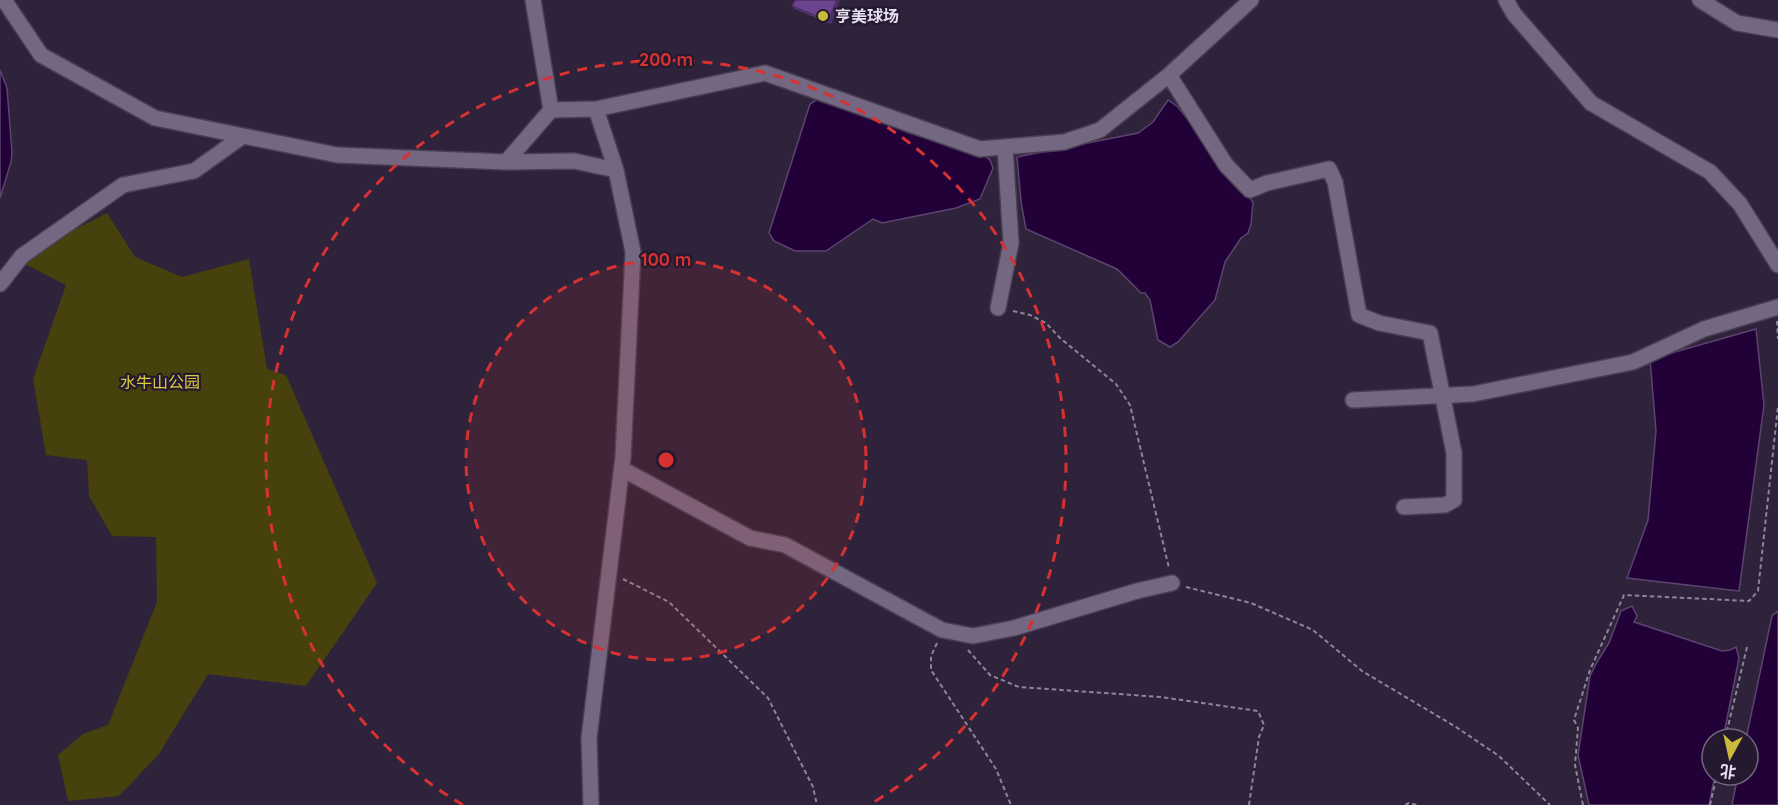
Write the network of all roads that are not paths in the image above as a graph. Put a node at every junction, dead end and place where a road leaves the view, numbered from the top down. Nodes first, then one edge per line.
1 (4, 0) edge
2 (533, 0) edge
3 (1251, 0) edge
4 (1506, 0) edge
5 (1700, 0) edge
6 (1778, 30) edge
7 (1169, 75) junction
8 (551, 110) junction
9 (596, 110) junction
10 (243, 136) junction
11 (1005, 147) junction
12 (506, 162) junction
13 (616, 170) junction
14 (1778, 265) edge
15 (0, 284) edge
16 (998, 308) road end
17 (1777, 308) edge
18 (1442, 395) junction
19 (1353, 400) dead end
20 (622, 469) junction
21 (1404, 507) dead end
22 (1172, 583) road end
23 (591, 805) edge

1 - 10 street
2 - 8 street
3 - 7 street
4 - 14 street
5 - 6 street
7 - 11 street
7 - 18 street
8 - 9 street
8 - 12 street
9 - 11 street
9 - 13 street
10 - 12 street
10 - 15 street
11 - 16 street
12 - 13 street
13 - 20 street
17 - 18 street
18 - 19 street
18 - 21 street
20 - 22 street
20 - 23 street

